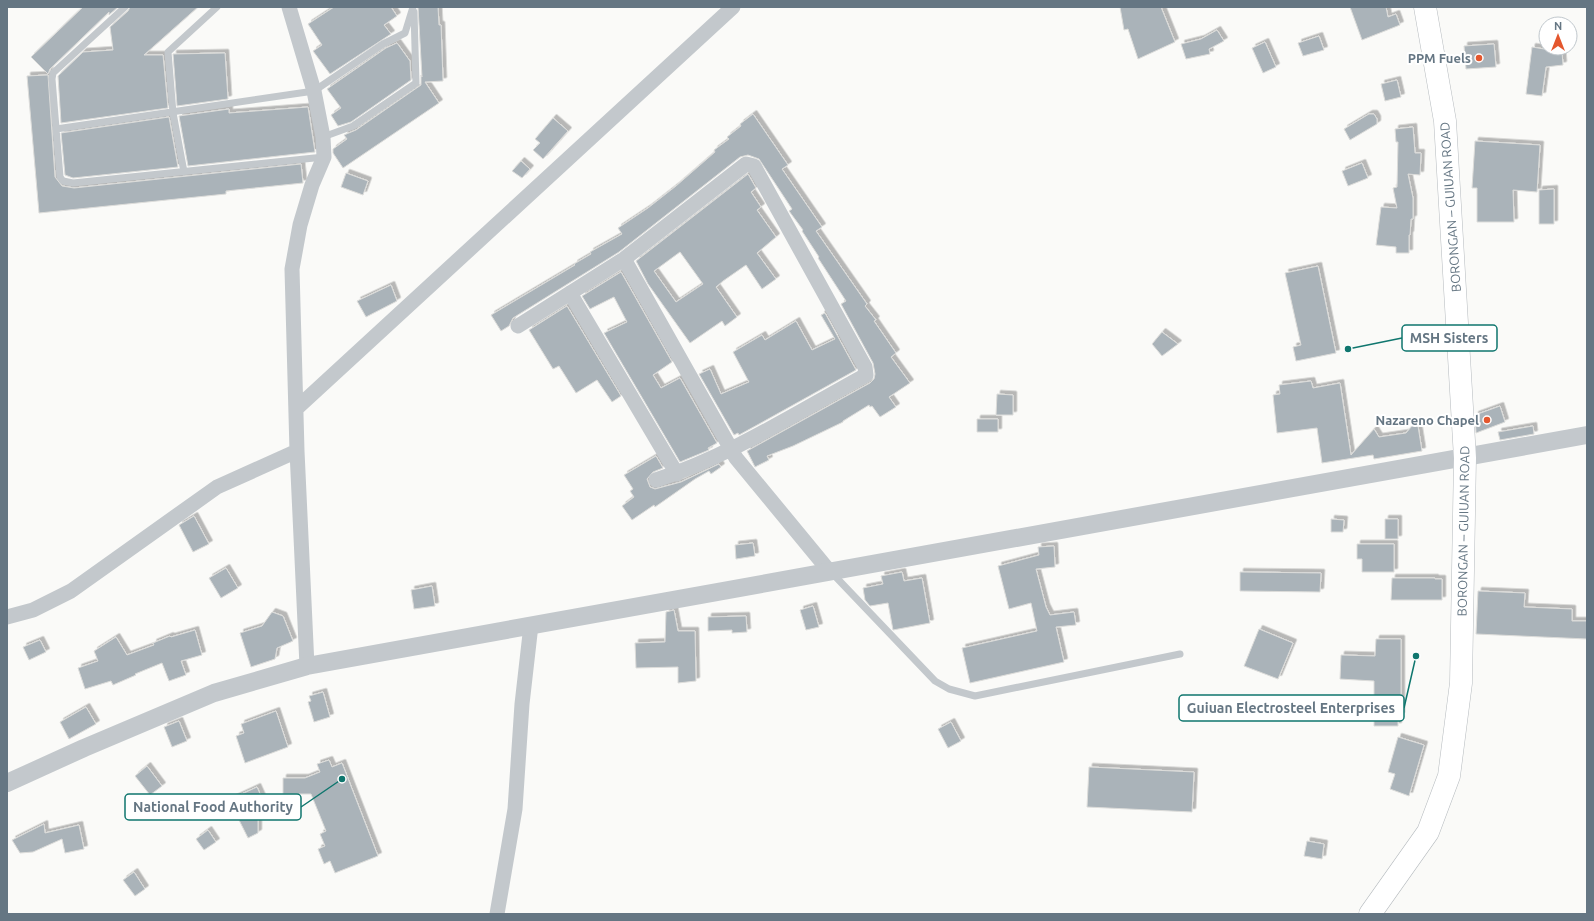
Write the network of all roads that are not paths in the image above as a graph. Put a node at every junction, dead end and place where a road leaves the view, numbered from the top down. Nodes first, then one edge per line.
1 (125, 7) edge
2 (217, 7) edge
3 (289, 7) edge
4 (413, 7) edge
5 (733, 7) edge
6 (1425, 7) edge
7 (314, 91) junction
8 (173, 112) junction
9 (56, 129) junction
10 (323, 137) junction
11 (324, 157) junction
12 (184, 172) junction
13 (624, 259) junction
14 (570, 293) junction
15 (518, 326) dead end
16 (297, 408) junction
17 (1587, 435) edge
18 (731, 449) junction
19 (297, 451) junction
20 (1465, 458) junction
21 (677, 474) junction
22 (656, 480) dead end
23 (830, 572) junction
24 (7, 617) edge
25 (531, 625) junction
26 (1180, 654) dead end
27 (307, 666) junction
28 (7, 783) edge
29 (497, 914) edge
30 (1370, 914) edge

1 - 9 lane
2 - 8 lane
3 - 7 street
4 - 7 lane
4 - 10 lane
5 - 16 street
6 - 20 main road, BORONGAN – GUIUAN ROAD
7 - 8 lane
7 - 10 street
8 - 9 lane
8 - 12 lane
9 - 12 lane
10 - 11 street
11 - 12 lane
11 - 16 street
13 - 14 street
13 - 18 street
13 - 18 street
14 - 15 street
14 - 21 street
16 - 19 street
17 - 20 street
18 - 21 street
18 - 23 street
19 - 24 street
19 - 27 street
20 - 23 street
20 - 30 main road, BORONGAN – GUIUAN ROAD
21 - 22 street
23 - 25 street
23 - 26 lane
25 - 27 street
25 - 29 street
27 - 28 street

